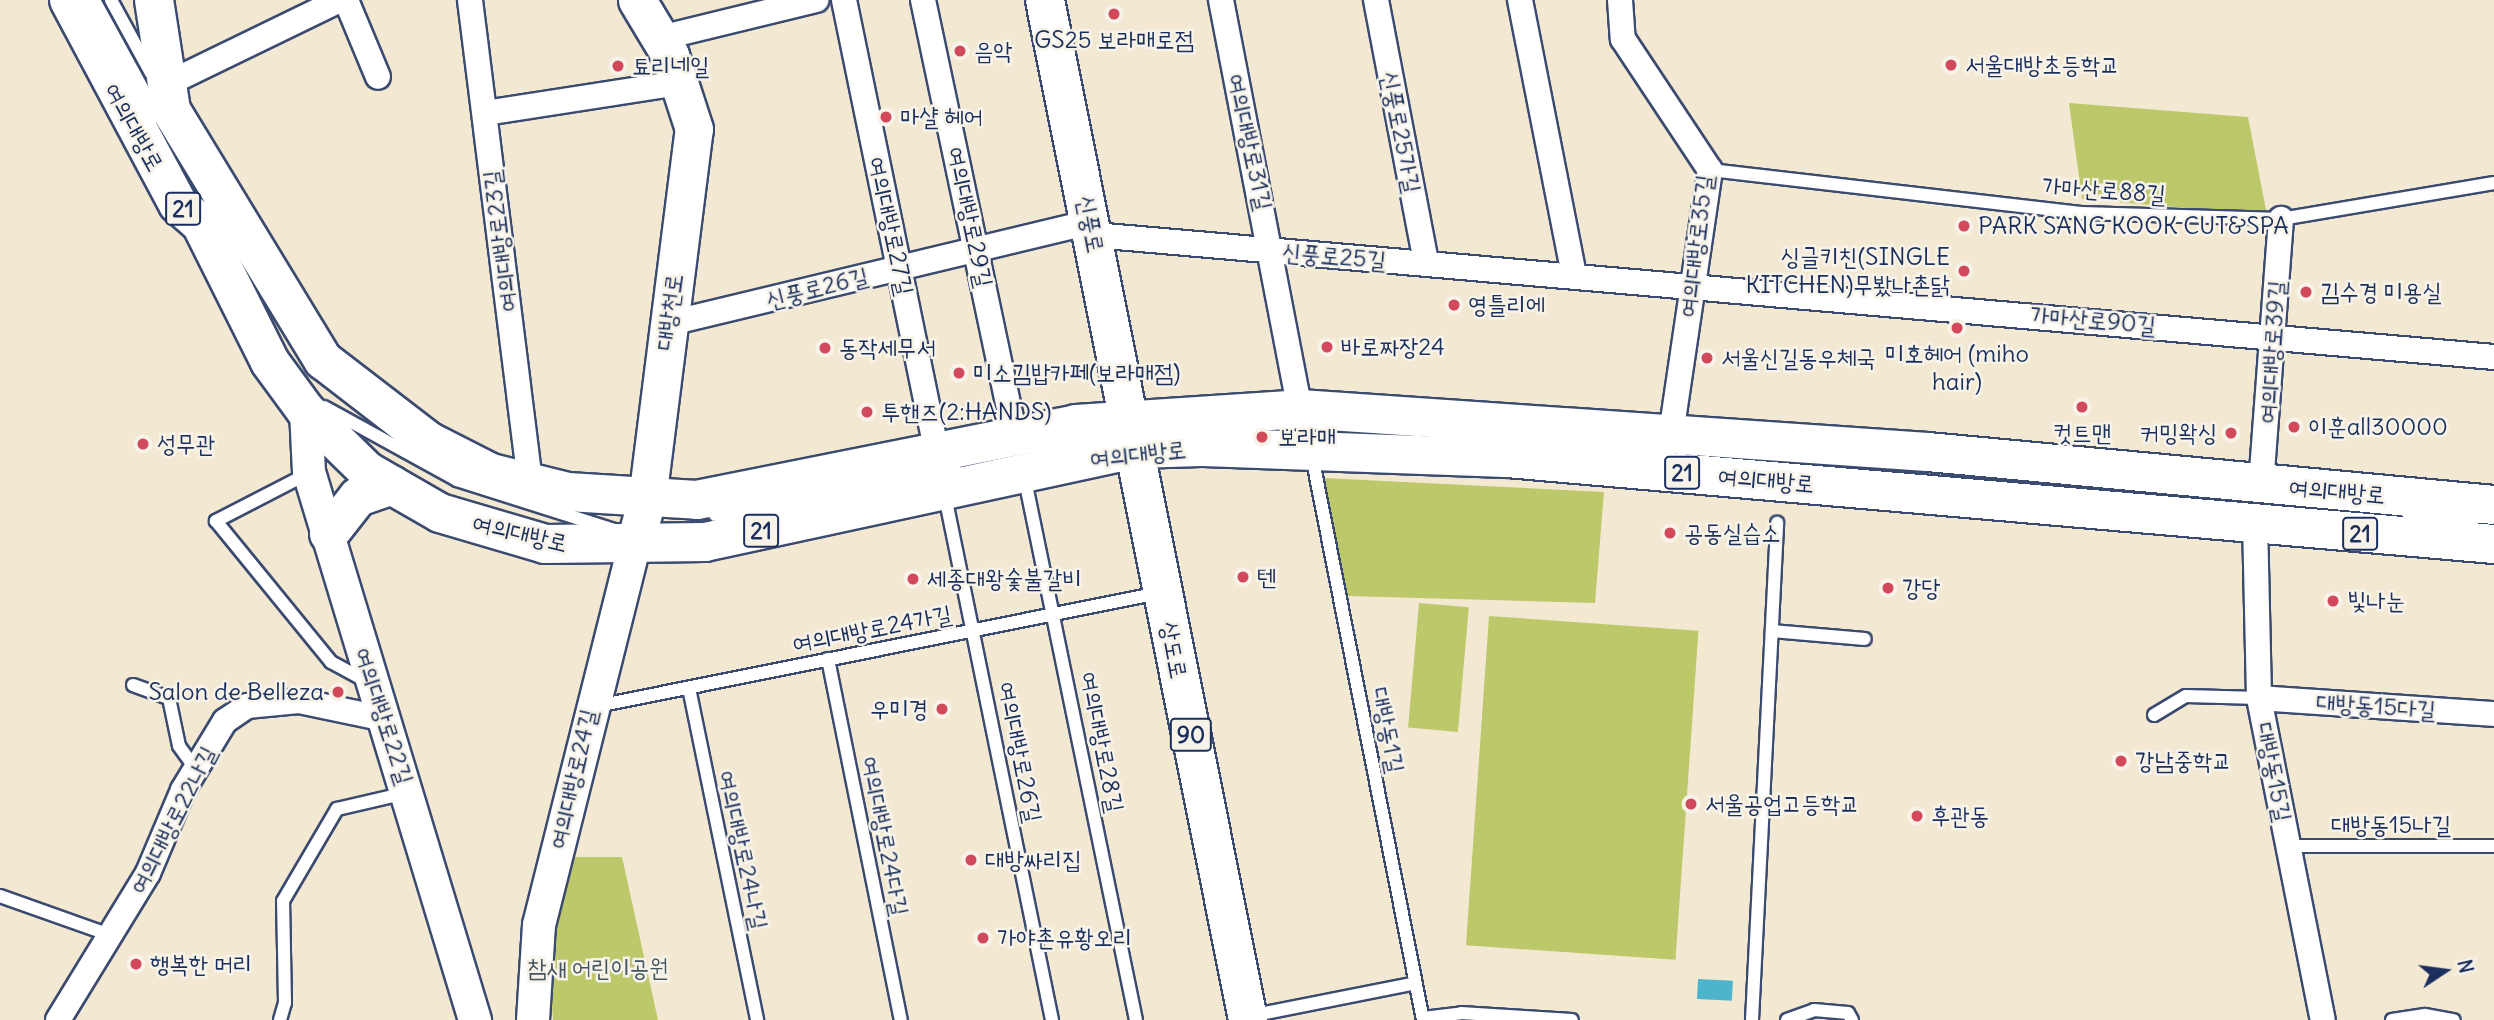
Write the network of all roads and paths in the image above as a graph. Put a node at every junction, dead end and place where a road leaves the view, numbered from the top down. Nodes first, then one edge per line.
1 (69, 0) edge
2 (94, 0) edge
3 (111, 0) edge
4 (154, 0) edge
5 (340, 0) edge
6 (346, 0) edge
7 (470, 0) edge
8 (637, 0) edge
9 (816, 0) edge
10 (844, 0) edge
11 (923, 0) edge
12 (1045, 0) edge
13 (1220, 0) edge
14 (1376, 0) edge
15 (1520, 0) edge
16 (1620, 0) edge
17 (660, 38) junction
18 (378, 77) dead end
19 (679, 83) junction
20 (171, 113) junction
21 (485, 113) junction
22 (1710, 170) junction
23 (2494, 183) edge
24 (2281, 219) junction
25 (1092, 229) junction
26 (978, 249) junction
27 (1273, 250) junction
28 (1426, 263) junction
29 (900, 268) junction
30 (1574, 276) junction
31 (1692, 286) junction
32 (666, 324) junction
33 (2274, 336) junction
34 (2494, 357) edge
35 (300, 400) junction
36 (1300, 409) junction
37 (1671, 432) junction
38 (1132, 434) junction
39 (1072, 442) dead end
40 (1311, 449) junction
41 (1054, 450) dead end
42 (1020, 455) junction
43 (949, 470) junction
44 (309, 472) junction
45 (530, 483) junction
46 (392, 485) junction
47 (2494, 505) edge
48 (657, 507) junction
49 (2248, 508) junction
50 (2320, 512) dead end
51 (692, 517) dead end
52 (2398, 517) dead end
53 (1777, 523) dead end
54 (2494, 523) edge
55 (329, 534) junction
56 (635, 542) junction
57 (2494, 544) edge
58 (1163, 592) junction
59 (1055, 614) junction
60 (974, 630) junction
61 (1772, 631) junction
62 (1865, 639) dead end
63 (828, 659) junction
64 (371, 683) junction
65 (133, 685) dead end
66 (689, 688) junction
67 (2259, 698) junction
68 (589, 708) junction
69 (2494, 714) edge
70 (2154, 715) dead end
71 (380, 718) junction
72 (196, 769) junction
73 (409, 792) junction
74 (2289, 846) junction
75 (2494, 846) edge
76 (0, 896) edge
77 (110, 935) junction
78 (1416, 983) junction
79 (1241, 1019) edge
80 (1423, 1019) edge
81 (58, 1020) edge
82 (280, 1020) edge
83 (474, 1020) edge
84 (533, 1020) edge
85 (757, 1020) edge
86 (901, 1020) edge
87 (1052, 1020) edge
88 (1136, 1020) edge
89 (1572, 1020) edge
90 (1752, 1020) edge
91 (1787, 1020) edge
92 (1852, 1020) edge
93 (2323, 1020) edge
94 (2392, 1020) edge
95 (2454, 1020) edge

1 - 35 main road, 여의대방로 / 21
2 - 20 lane
3 - 20 lane
4 - 20 main road, 여의대방로
5 - 20 street
6 - 18 street
7 - 21 street, 여의대방로23길
8 - 17 main road, 대방천로
9 - 17 street
10 - 29 street, 여의대방로27길
11 - 26 street, 여의대방로29길
12 - 25 main road, 신풍로 / 90
13 - 27 street, 여의대방로31길
14 - 28 street, 신풍로25가길
15 - 30 street
16 - 22 street, 여의대방로35길
17 - 19 main road, 대방천로
19 - 21 street
19 - 32 main road, 대방천로
20 - 45 main road, 여의대방로
21 - 45 street, 여의대방로23길
22 - 24 lane, 가마산로88길
22 - 31 street, 여의대방로35길
23 - 24 lane, 가마산로88길
24 - 33 street, 여의대방로39길
25 - 26 street, 신풍로26길
25 - 27 street, 신풍로25길
25 - 38 main road, 신풍로 / 90
26 - 29 street, 신풍로26길
26 - 42 street, 여의대방로29길
27 - 28 street, 신풍로25길
27 - 36 street, 여의대방로31길
28 - 30 street, 신풍로25길
29 - 32 street, 신풍로26길
29 - 43 street, 여의대방로27길
30 - 31 street, 신풍로25길
31 - 33 street, 가마산로90길
31 - 37 street, 여의대방로35길
32 - 48 main road, 대방천로
33 - 34 street, 가마산로90길
33 - 49 street, 여의대방로39길
35 - 44 street, 여의대방로22길
35 - 46 main road, 여의대방로 / 21
35 - 56 lane
36 - 37 main road, 여의대방로
36 - 38 main road, 여의대방로
37 - 49 main road, 여의대방로 / 21
38 - 39 lane
38 - 40 main road, 여의대방로 / 21
38 - 42 main road, 여의대방로
38 - 58 main road, 상도로 / 90
40 - 49 main road, 여의대방로 / 21
40 - 78 lane, 대방동1길
41 - 42 lane
42 - 43 main road, 여의대방로 / 21
42 - 59 lane, 여의대방로28길
43 - 48 main road, 여의대방로
43 - 51 lane
43 - 56 main road, 여의대방로 / 21
43 - 60 lane, 여의대방로26길
44 - 55 street, 여의대방로22길
44 - 64 lane
45 - 48 main road, 여의대방로
46 - 55 main road
46 - 56 main road, 여의대방로 / 21
47 - 49 main road, 여의대방로
48 - 56 main road, 대방천로
49 - 50 lane
49 - 57 main road, 여의대방로 / 21
49 - 67 street, 대방동15길
52 - 54 lane
53 - 61 lane
55 - 64 street, 여의대방로22길
56 - 68 street, 여의대방로24길
58 - 59 lane, 여의대방로24가길
58 - 79 main road, 상도로 / 90
59 - 60 lane, 여의대방로24가길
59 - 88 lane, 여의대방로28길
60 - 63 lane, 여의대방로24가길
60 - 87 lane, 여의대방로26길
61 - 62 lane
61 - 90 lane
63 - 66 lane, 여의대방로24가길
63 - 86 lane, 여의대방로24다길
64 - 71 street, 여의대방로22길
65 - 72 lane
66 - 68 lane, 여의대방로24가길
66 - 85 lane, 여의대방로24나길
67 - 69 street, 대방동15다길
67 - 70 lane
67 - 74 street, 대방동15길
68 - 84 street, 여의대방로24길
71 - 72 street, 여의대방로22나길
71 - 73 street, 여의대방로22길
72 - 77 street, 여의대방로22나길
73 - 82 lane
73 - 83 street, 여의대방로22길
74 - 75 lane, 대방동15나길
74 - 93 street, 대방동15길
76 - 77 lane
77 - 81 street, 여의대방로22나길
78 - 79 lane, 상도로
78 - 80 lane, 대방동1길
80 - 89 lane
91 - 92 lane
94 - 95 lane

